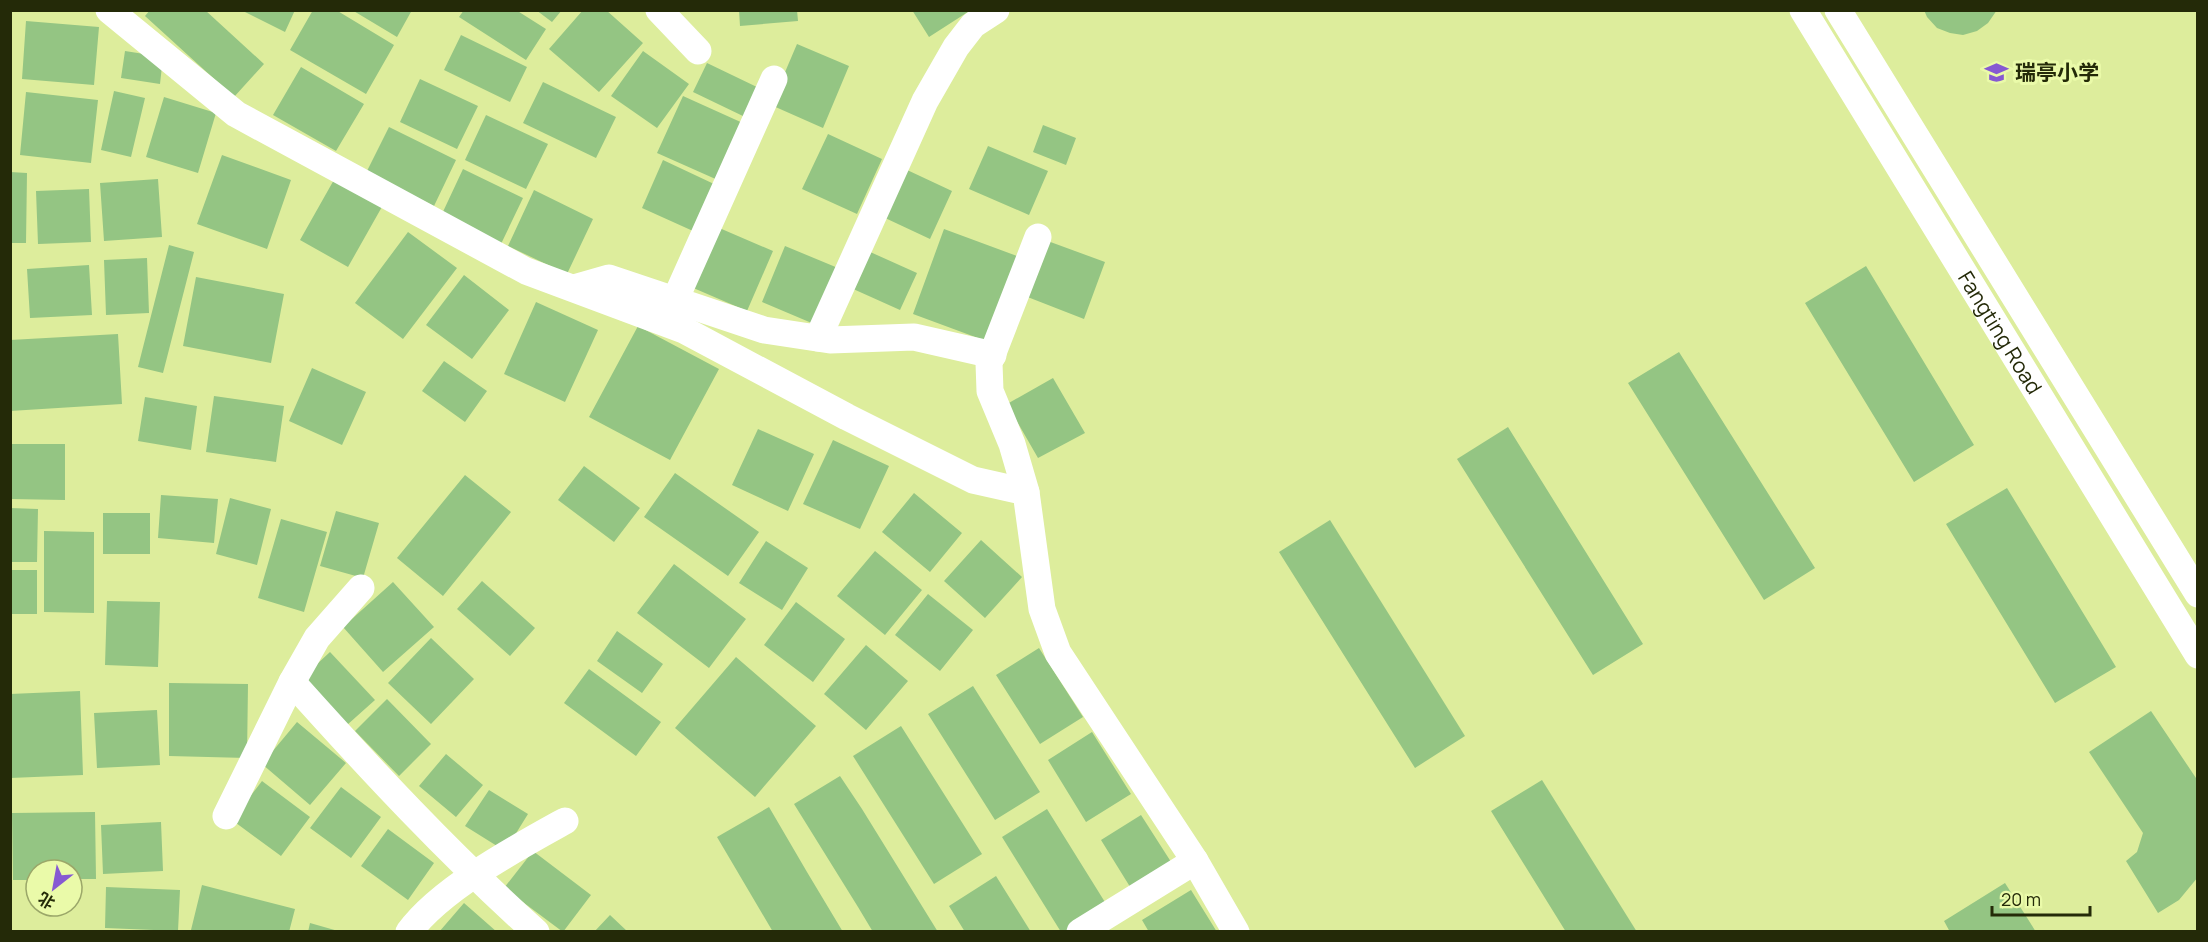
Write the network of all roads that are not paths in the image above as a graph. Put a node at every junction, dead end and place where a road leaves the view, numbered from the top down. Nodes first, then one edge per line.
1 (109, 10) edge
2 (659, 10) edge
3 (996, 10) edge
4 (1803, 10) edge
5 (1838, 10) edge
6 (698, 51) dead end
7 (774, 79) dead end
8 (1038, 237) dead end
9 (574, 288) junction
10 (675, 300) junction
11 (818, 338) junction
12 (993, 355) junction
13 (1026, 492) junction
14 (361, 588) dead end
15 (2198, 594) edge
16 (2198, 655) edge
17 (292, 682) junction
18 (226, 816) dead end
19 (565, 821) dead end
20 (1195, 861) junction
21 (476, 874) junction
22 (409, 932) edge
23 (536, 932) edge
24 (1080, 932) edge
25 (1236, 932) edge

1 - 9 street
2 - 6 street
3 - 11 street
4 - 16 street, Fangting Road
5 - 15 street, Fangting Road
7 - 10 street
8 - 12 street
9 - 10 street
9 - 13 street
10 - 11 street
11 - 12 street
12 - 13 street
13 - 20 street
14 - 17 street
17 - 18 street
17 - 21 street
19 - 21 street
20 - 24 street
20 - 25 street
21 - 22 street
21 - 23 street

